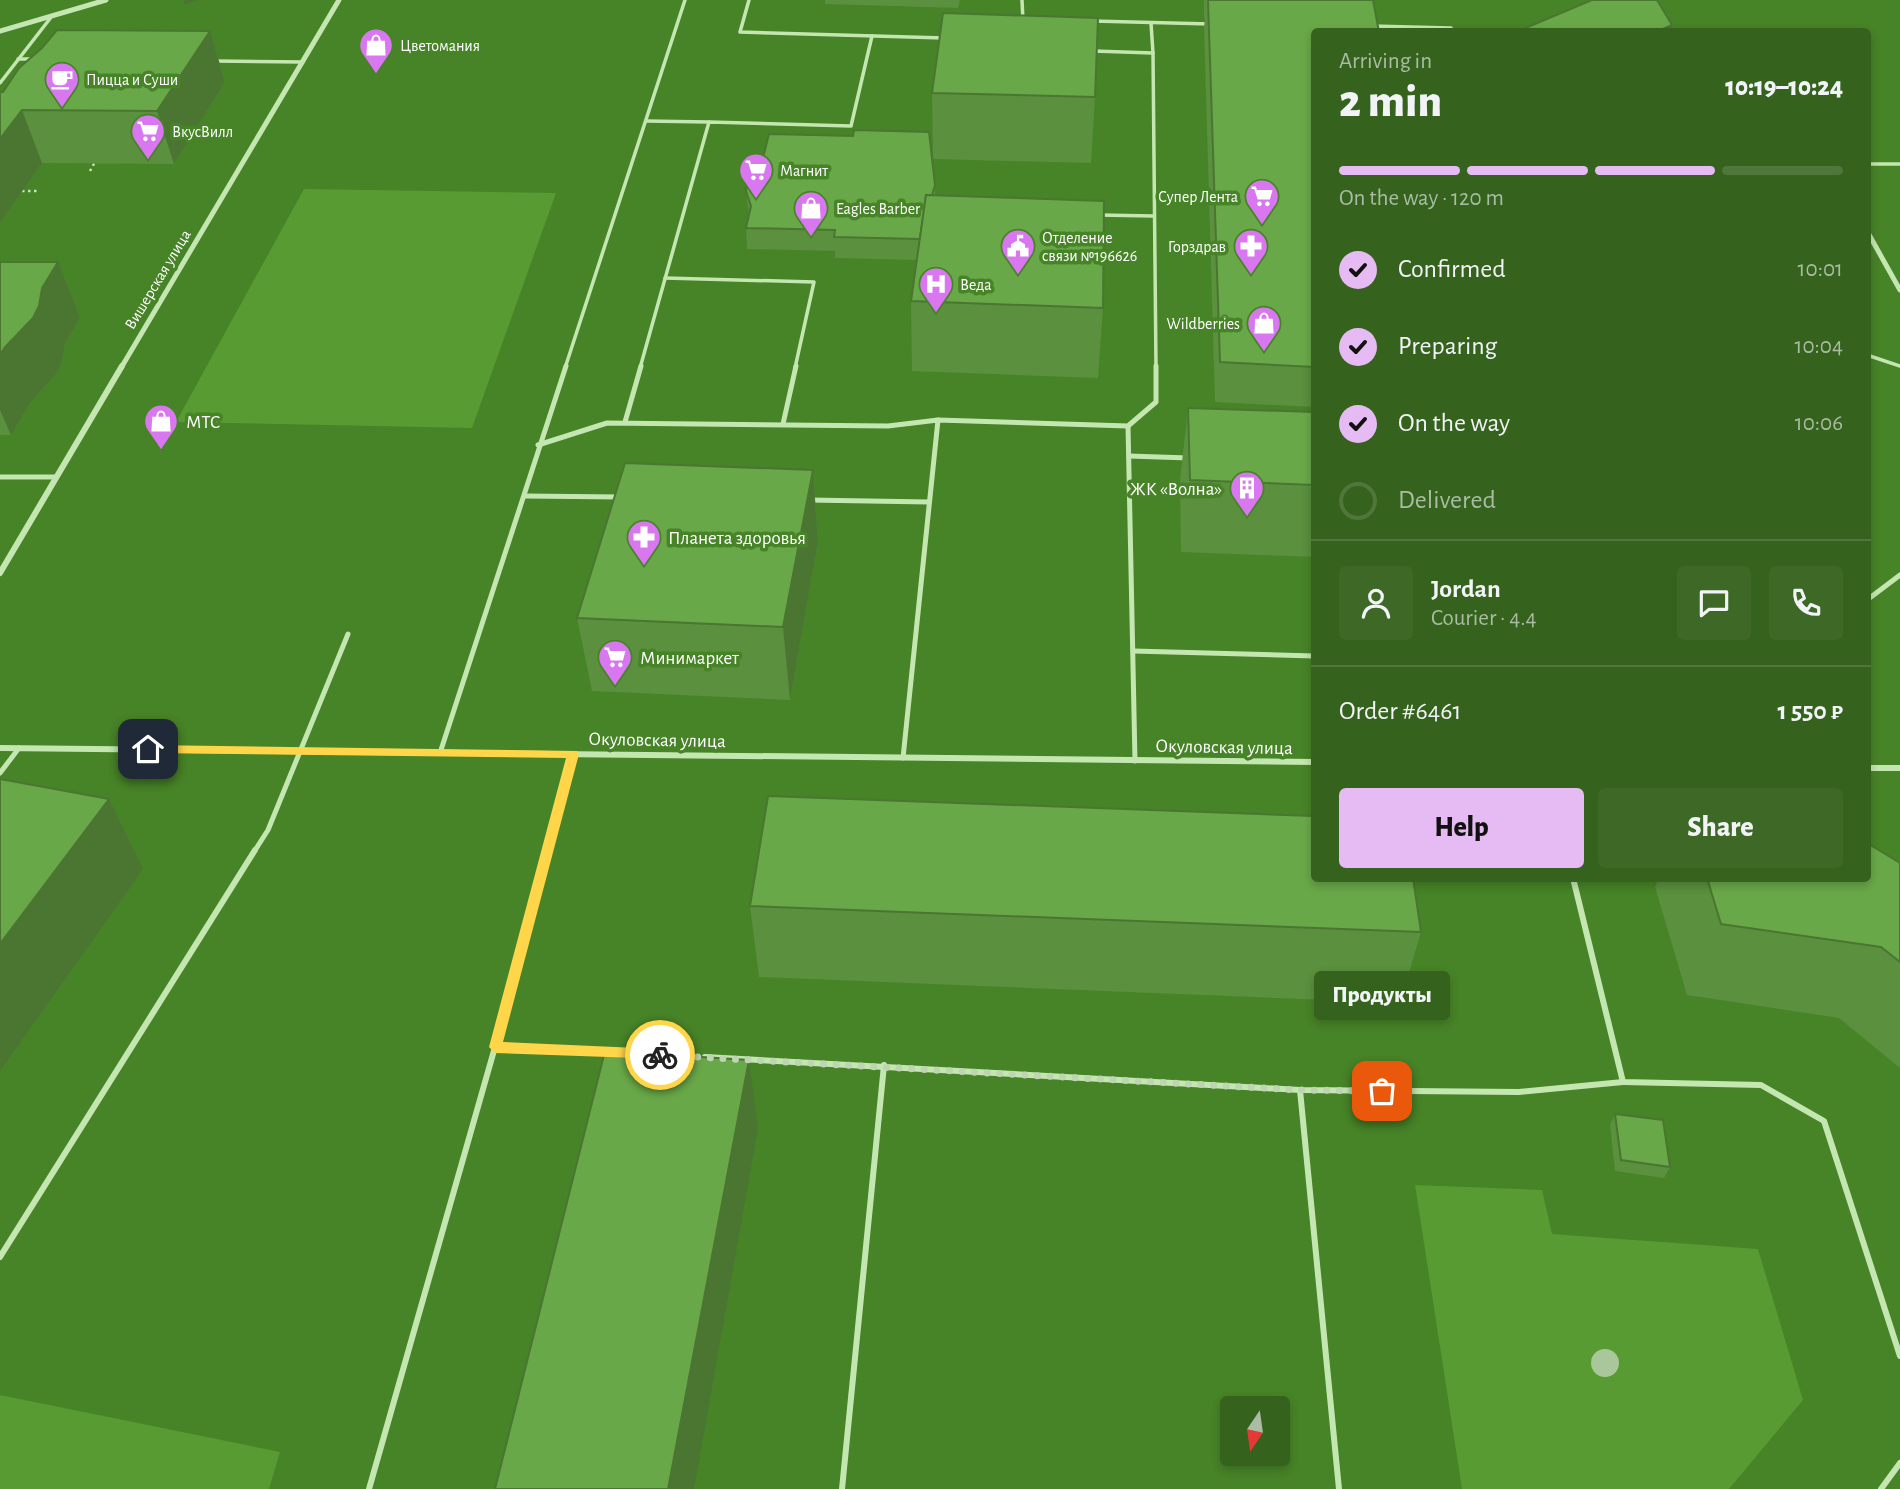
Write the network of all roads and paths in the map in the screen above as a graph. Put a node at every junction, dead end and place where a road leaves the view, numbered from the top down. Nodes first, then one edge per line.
1 (106, 0) edge
2 (340, 0) edge
3 (685, 0) edge
4 (749, 0) edge
5 (1023, 0) edge
6 (52, 16) junction
7 (1022, 18) junction
8 (1035, 19) edge
9 (1087, 20) edge
10 (1151, 23) junction
11 (1219, 24) edge
12 (1369, 26) edge
13 (1025, 28) edge
14 (1451, 28) edge
15 (0, 31) edge
16 (872, 36) junction
17 (946, 38) edge
18 (1085, 50) edge
19 (1153, 53) junction
20 (18, 59) junction
21 (41, 59) edge
22 (206, 61) edge
23 (303, 62) junction
24 (0, 83) edge
25 (646, 121) junction
26 (709, 122) junction
27 (96, 160) edge
28 (1871, 164) edge
29 (1900, 164) edge
30 (89, 171) edge
31 (22, 191) dead end
32 (37, 191) dead end
33 (1097, 215) edge
34 (1154, 216) junction
35 (1871, 238) edge
36 (665, 278) junction
37 (1900, 290) edge
38 (1871, 356) edge
39 (1900, 366) edge
40 (937, 420) junction
41 (625, 422) junction
42 (783, 424) junction
43 (1128, 426) junction
44 (538, 445) junction
45 (1129, 456) junction
46 (1195, 458) edge
47 (0, 477) edge
48 (56, 477) junction
49 (525, 496) junction
50 (623, 497) edge
51 (804, 500) edge
52 (929, 502) junction
53 (0, 573) edge
54 (1900, 575) edge
55 (1871, 597) edge
56 (348, 634) dead end
57 (1133, 651) junction
58 (1311, 656) edge
59 (0, 748) edge
60 (19, 748) junction
61 (302, 751) junction
62 (440, 753) junction
63 (573, 754) junction
64 (903, 758) junction
65 (1135, 761) junction
66 (1311, 762) edge
67 (1871, 768) edge
68 (1900, 768) edge
69 (0, 773) edge
70 (1574, 882) edge
71 (495, 1047) junction
72 (620, 1053) edge
73 (690, 1056) edge
74 (884, 1065) junction
75 (1623, 1082) junction
76 (1300, 1090) junction
77 (0, 1257) edge
78 (1900, 1356) edge
79 (1900, 1463) edge
80 (369, 1489) edge
81 (842, 1489) edge
82 (1339, 1489) edge
83 (1881, 1489) edge

1 - 6 street
2 - 23 street, Вишерская улица
3 - 25 lane
4 - 16 lane
5 - 7 lane
6 - 15 street
6 - 20 lane
7 - 8 lane
7 - 13 lane
9 - 10 lane
10 - 11 lane
10 - 19 lane
12 - 14 lane
16 - 17 lane
16 - 26 lane
18 - 19 lane
19 - 34 lane
20 - 21 lane
20 - 24 lane
22 - 23 lane
23 - 48 street, Вишерская улица
25 - 26 lane
25 - 44 lane
26 - 36 lane
27 - 30 path
28 - 29 lane
31 - 32 path
33 - 34 lane
34 - 43 lane
35 - 37 street
36 - 41 lane
36 - 42 lane
38 - 39 lane
40 - 42 lane
40 - 43 lane
40 - 52 lane
41 - 42 lane
41 - 44 lane
43 - 45 lane
44 - 49 lane
45 - 46 lane
45 - 57 lane
47 - 48 lane
48 - 53 street, Вишерская улица
49 - 50 lane
49 - 62 lane
51 - 52 lane
52 - 64 lane
54 - 55 lane
56 - 61 lane
57 - 58 lane
57 - 65 lane
59 - 60 street, Окуловская улица
60 - 61 street, Окуловская улица
60 - 69 lane
61 - 62 street, Окуловская улица
61 - 77 lane
62 - 63 street, Окуловская улица
63 - 64 street, Окуловская улица
63 - 71 lane
64 - 65 street, Окуловская улица
65 - 66 street, Окуловская улица
67 - 68 street
70 - 75 lane
71 - 72 lane
71 - 80 lane
73 - 74 lane
74 - 76 lane
74 - 81 lane
75 - 76 lane
75 - 78 lane
76 - 82 lane
79 - 83 lane

